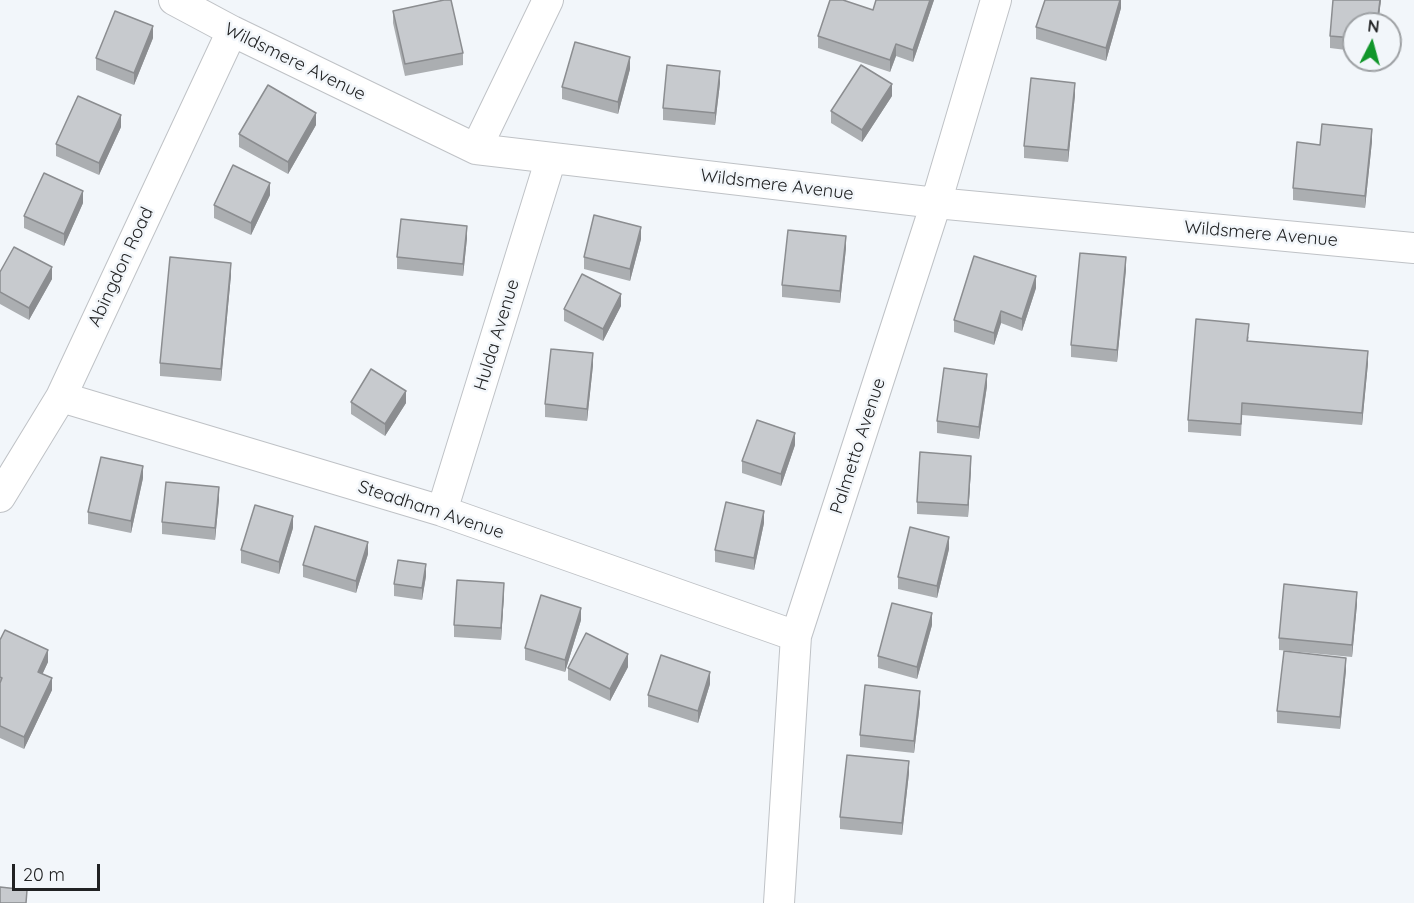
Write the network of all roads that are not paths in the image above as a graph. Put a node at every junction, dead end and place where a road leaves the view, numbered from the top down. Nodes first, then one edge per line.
1 (174, 0) edge
2 (548, 0) edge
3 (996, 0) edge
4 (232, 32) junction
5 (476, 149) junction
6 (551, 158) junction
7 (936, 203) junction
8 (1414, 248) edge
9 (61, 397) junction
10 (0, 497) edge
11 (442, 512) junction
12 (796, 636) junction
13 (779, 903) edge

1 - 4 street, Wildsmere Avenue
2 - 5 street
3 - 7 street, Palmetto Avenue
4 - 5 street, Wildsmere Avenue
4 - 9 street, Abingdon Road
5 - 6 street, Wildsmere Avenue
6 - 7 street, Wildsmere Avenue
6 - 11 street, Hulda Avenue
7 - 8 street, Wildsmere Avenue
7 - 12 street, Palmetto Avenue
9 - 10 street, Abingdon Road
9 - 11 street, Steadham Avenue
11 - 12 street, Steadham Avenue
12 - 13 street, Palmetto Avenue

